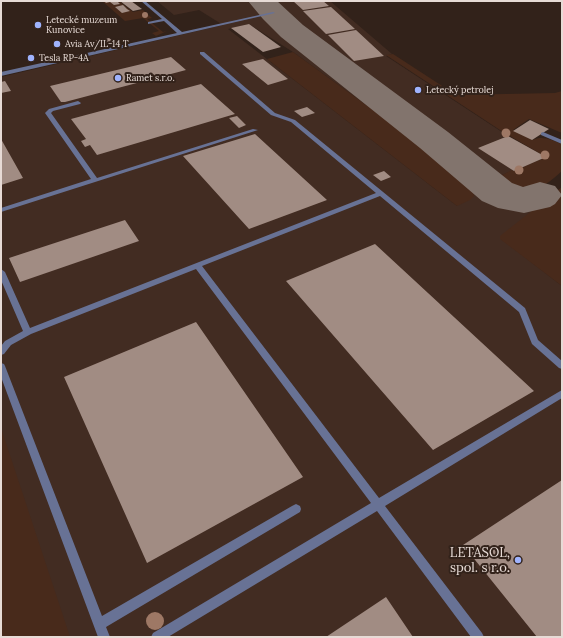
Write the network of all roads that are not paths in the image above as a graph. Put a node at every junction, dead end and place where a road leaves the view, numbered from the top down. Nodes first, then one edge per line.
1 (143, 1) edge
2 (273, 13) dead end
3 (165, 20) junction
4 (150, 23) dead end
5 (180, 33) junction
6 (202, 53) dead end
7 (1, 74) edge
8 (78, 103) dead end
9 (255, 130) dead end
10 (543, 134) dead end
11 (562, 142) edge
12 (95, 180) junction
13 (380, 194) junction
14 (1, 210) edge
15 (198, 266) junction
16 (2, 275) edge
17 (28, 332) junction
18 (1, 352) edge
19 (1, 366) edge
20 (562, 366) edge
21 (562, 394) edge
22 (378, 504) junction
23 (296, 509) dead end
24 (99, 624) junction
25 (104, 637) edge
26 (157, 637) edge
27 (478, 637) edge

1 - 3 lane
2 - 5 lane
3 - 4 lane
3 - 5 lane
5 - 7 lane
6 - 13 lane
8 - 12 lane
9 - 12 lane
10 - 11 lane
12 - 14 lane
13 - 15 lane
13 - 20 lane
15 - 17 lane
15 - 22 lane
16 - 17 lane
17 - 18 lane
19 - 24 lane
21 - 22 lane
22 - 26 lane
22 - 27 lane
23 - 24 lane
24 - 25 lane

